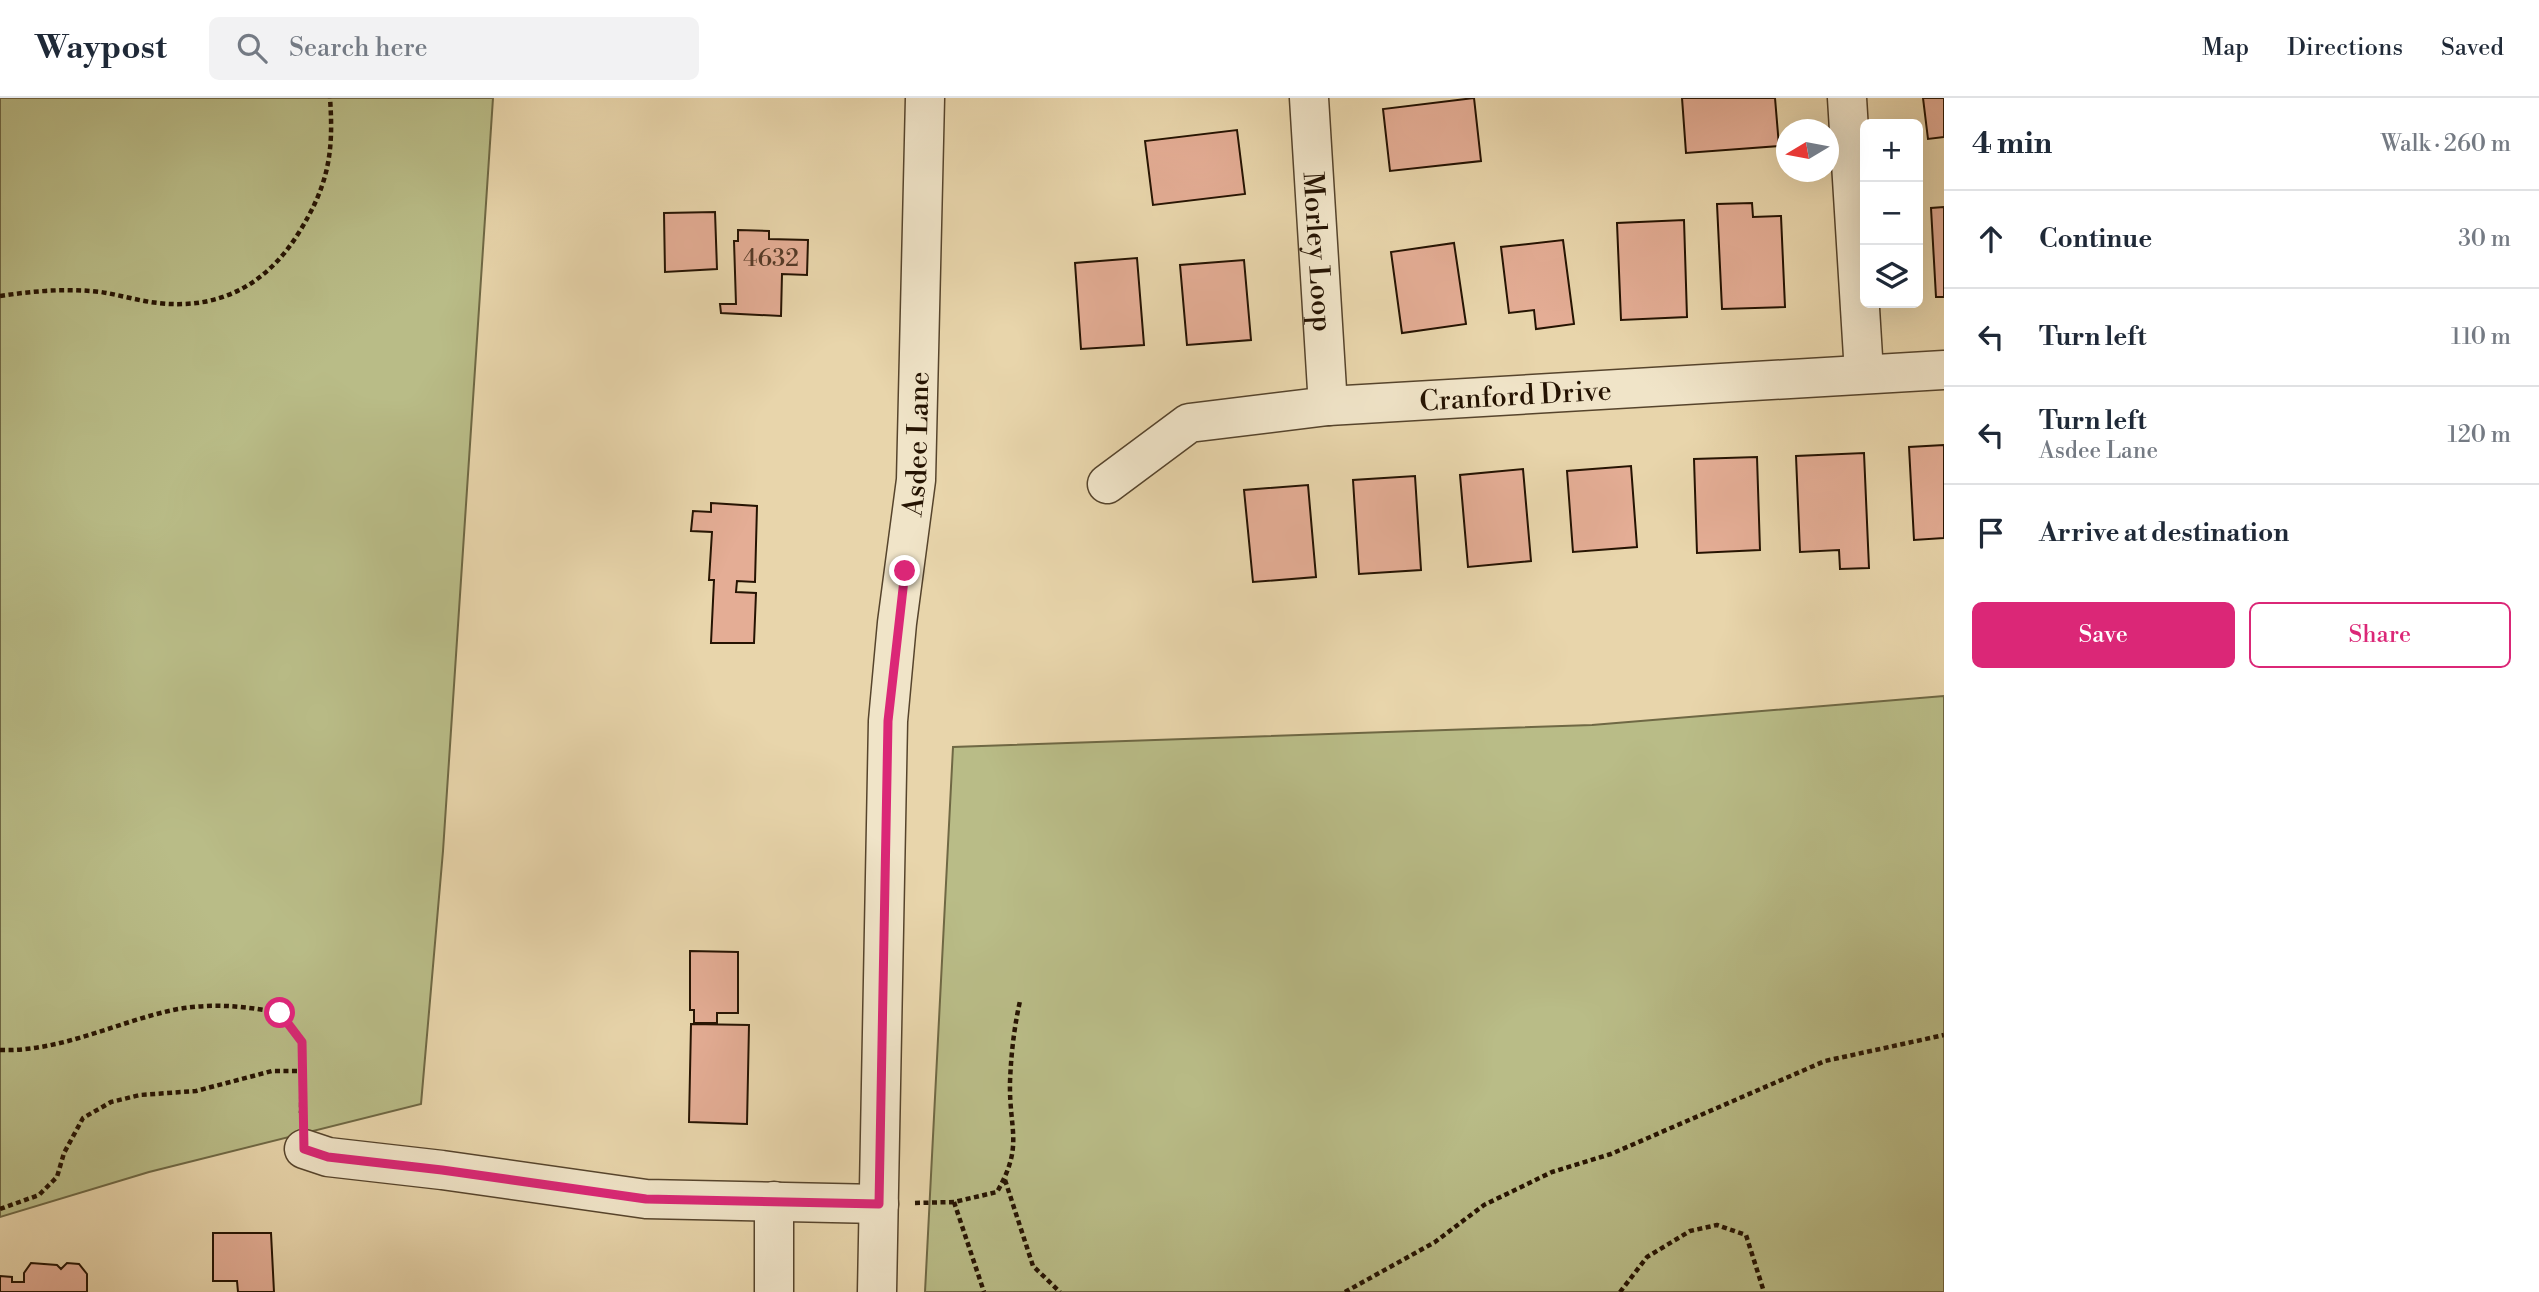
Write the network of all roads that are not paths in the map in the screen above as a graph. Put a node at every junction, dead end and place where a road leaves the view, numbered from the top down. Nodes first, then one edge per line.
1 (925, 98) edge
2 (1309, 98) edge
3 (1847, 98) edge
4 (1944, 370) edge
5 (1864, 373) junction
6 (1328, 406) junction
7 (1107, 484) dead end
8 (304, 1149) road end
9 (774, 1201) junction
10 (879, 1204) junction
11 (774, 1292) edge
12 (877, 1292) edge

1 - 10 street, Asdee Lane
2 - 6 street, Morley Loop
3 - 5 street
4 - 5 street, Cranford Drive
5 - 6 street, Cranford Drive
6 - 7 street, Cranford Drive
8 - 9 street
9 - 10 street
9 - 11 street
10 - 12 street, Asdee Lane

